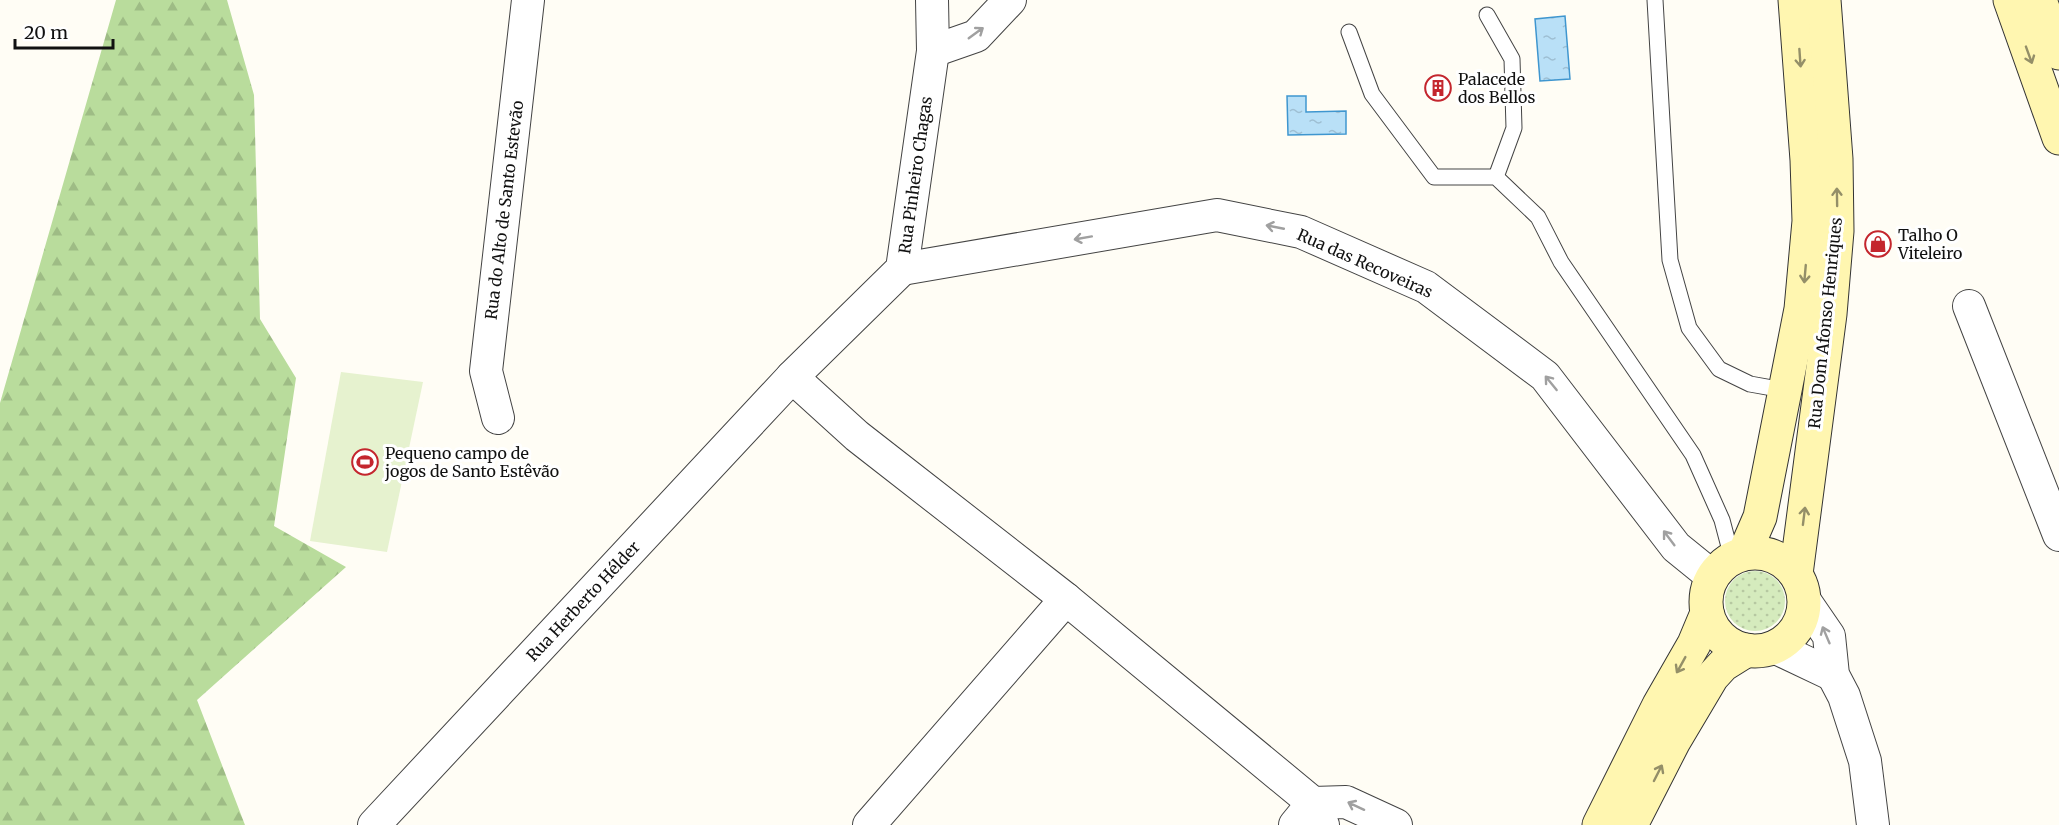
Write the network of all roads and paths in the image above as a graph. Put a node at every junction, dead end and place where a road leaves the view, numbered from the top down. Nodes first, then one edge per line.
1 (528, 0) edge
2 (932, 0) edge
3 (1010, 0) edge
4 (1655, 0) edge
5 (1795, 0) edge
6 (1824, 0) edge
7 (2010, 0) edge
8 (2040, 0) edge
9 (1487, 15) dead end
10 (1349, 32) dead end
11 (933, 51) junction
12 (2059, 53) edge
13 (2059, 138) edge
14 (1496, 177) junction
15 (902, 269) junction
16 (1969, 306) dead end
17 (792, 377) junction
18 (1784, 390) junction
19 (498, 418) dead end
20 (2059, 535) edge
21 (1730, 563) junction
22 (1800, 588) junction
23 (1066, 599) junction
24 (1707, 613) junction
25 (1760, 649) junction
26 (1833, 675) junction
27 (1310, 818) edge
28 (374, 825) edge
29 (869, 825) edge
30 (1396, 825) edge
31 (1599, 825) edge
32 (1632, 825) edge
33 (1873, 825) edge

1 - 19 street, Rua do Alto de Santo Estevão
2 - 11 street, Rua Pinheiro Chagas
11 -> 3 street
4 - 18 lane
5 -> 18 main road, Rua Dom Afonso Henriques
22 -> 6 main road, Rua Dom Afonso Henriques
7 -> 13 main road
8 - 12 main road
9 - 14 lane
10 - 14 lane
11 - 15 street, Rua Pinheiro Chagas
14 - 21 lane
15 - 17 street, Rua Pinheiro Chagas
21 -> 15 street, Rua das Recoveiras
16 - 20 street
17 - 23 street
17 - 28 street, Rua Herberto Hélder
18 - 21 main road, Rua Dom Afonso Henriques
21 - 22 main road
21 - 24 main road, Rua Dom Afonso Henriques
22 - 25 main road, Rua Dom Afonso Henriques
26 -> 22 street
23 - 27 street
23 - 29 street
24 - 25 main road
24 -> 31 main road, Rua Dom Afonso Henriques
25 - 26 street
32 -> 25 main road, Rua Dom Afonso Henriques
26 - 33 street
30 -> 27 street

